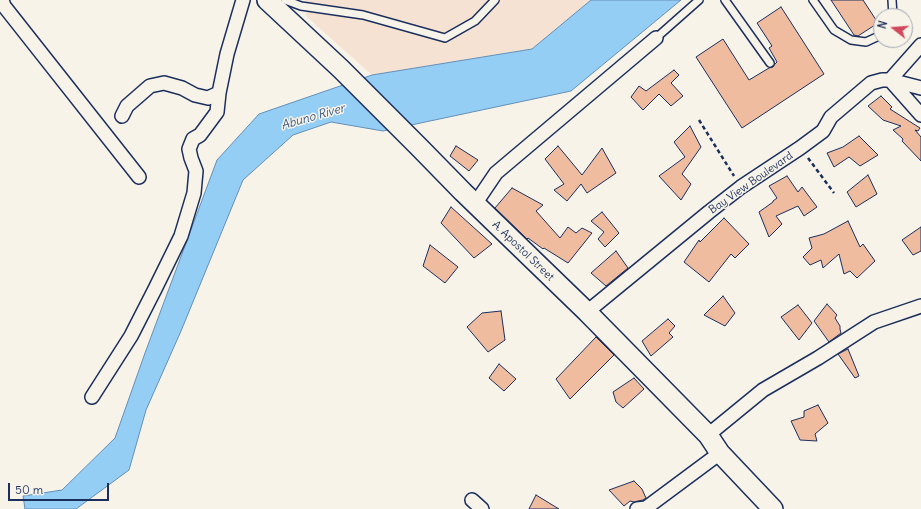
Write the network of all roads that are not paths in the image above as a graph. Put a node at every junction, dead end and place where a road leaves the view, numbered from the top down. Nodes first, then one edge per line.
1 (2, 0) edge
2 (243, 0) edge
3 (495, 0) edge
4 (699, 0) edge
5 (725, 0) edge
6 (813, 0) edge
7 (277, 2) edge
8 (656, 38) joint
9 (873, 39) edge
10 (921, 45) edge
11 (770, 63) dead end
12 (890, 80) junction
13 (921, 88) edge
14 (219, 93) junction
15 (921, 93) edge
16 (921, 115) edge
17 (122, 116) dead end
18 (139, 177) dead end
19 (475, 204) junction
20 (921, 306) edge
21 (587, 312) junction
22 (92, 397) dead end
23 (708, 435) junction
24 (720, 453) junction
25 (637, 509) edge
26 (773, 509) edge

1 - 18 street
2 - 14 street
3 - 7 lane
4 - 8 lane
5 - 11 lane
6 - 9 lane
7 - 19 street, A. Apostol Street
8 - 19 street
10 - 12 street
12 - 13 street, Bay View Boulevard
12 - 16 street
12 - 21 street, Bay View Boulevard
14 - 17 street
14 - 22 street
15 - 16 street
19 - 21 street, A. Apostol Street
20 - 23 street
21 - 23 street, A. Apostol Street
23 - 24 street, A. Apostol Street
24 - 25 street
24 - 26 street, A. Apostol Street

